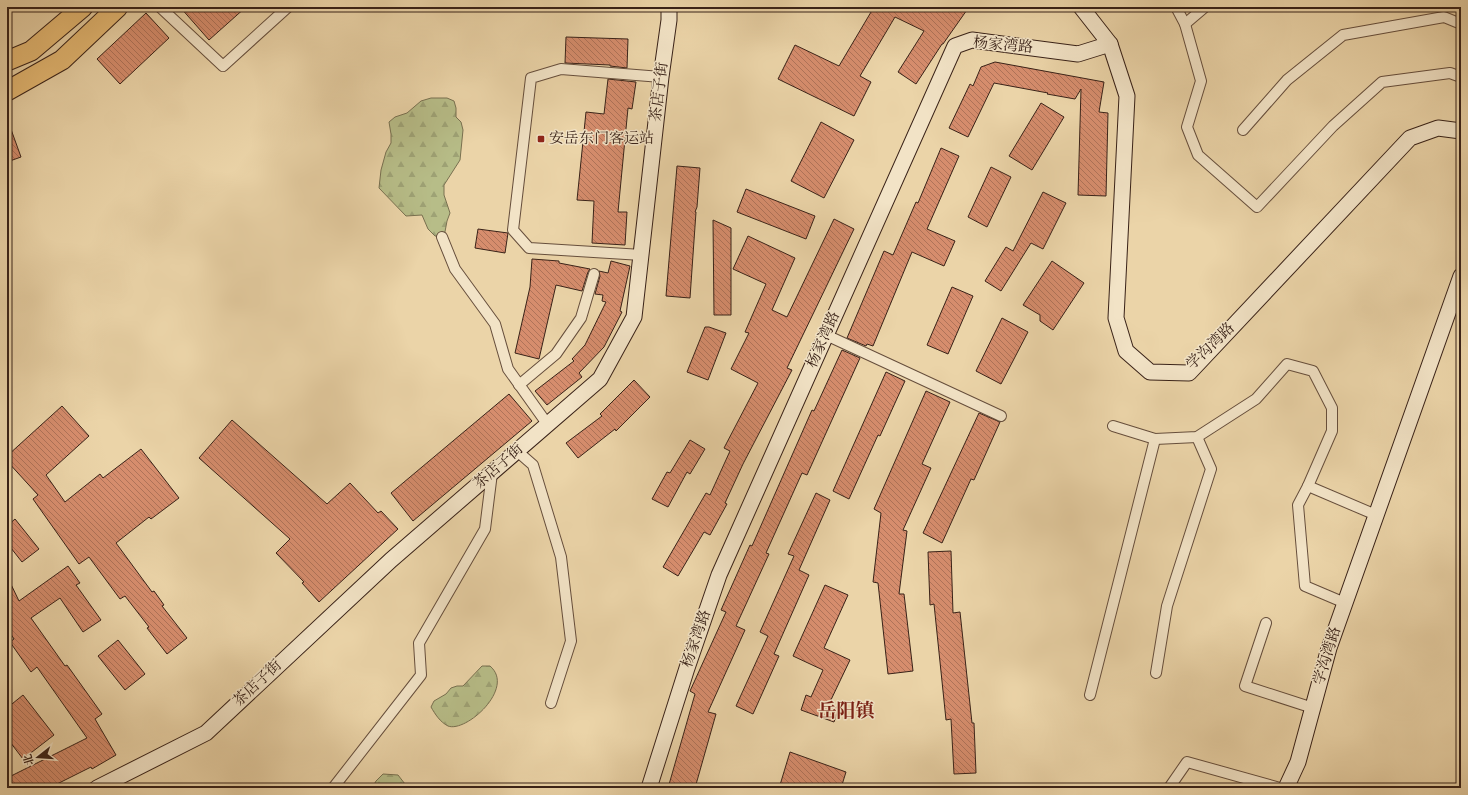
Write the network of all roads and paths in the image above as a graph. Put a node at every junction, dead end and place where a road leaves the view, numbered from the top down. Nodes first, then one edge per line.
1 (83, 7) edge
2 (118, 7) edge
3 (160, 7) edge
4 (288, 7) edge
5 (669, 7) edge
6 (1080, 7) edge
7 (1176, 7) edge
8 (1205, 7) edge
9 (1185, 24) junction
10 (1461, 24) edge
11 (1110, 44) junction
12 (7, 61) edge
13 (661, 76) junction
14 (1461, 76) edge
15 (7, 91) edge
16 (1243, 130) dead end
17 (1461, 131) edge
18 (442, 237) dead end
19 (642, 255) junction
20 (594, 274) dead end
21 (1461, 276) edge
22 (826, 335) junction
23 (519, 385) junction
24 (1001, 416) dead end
25 (548, 425) junction
26 (1113, 426) dead end
27 (1197, 437) junction
28 (1155, 439) junction
29 (517, 451) junction
30 (492, 473) junction
31 (1308, 486) junction
32 (1376, 515) junction
33 (1345, 603) junction
34 (1266, 623) dead end
35 (1156, 673) dead end
36 (1090, 695) dead end
37 (551, 703) dead end
38 (1313, 708) junction
39 (97, 788) edge
40 (333, 788) edge
41 (649, 788) edge
42 (1169, 788) edge
43 (1280, 788) edge
44 (1286, 788) edge

1 - 12 highway
2 - 15 highway
3 - 4 street
5 - 13 street, 茶店子街
6 - 11 street, 学沟湾路
7 - 9 street
8 - 9 street
9 - 14 street
10 - 16 street
11 - 17 street, 学沟湾路
11 - 22 street, 杨家湾路
13 - 19 street, 茶店子街
13 - 19 street
18 - 23 street
19 - 25 street, 茶店子街
20 - 23 street
21 - 32 street, 学沟湾路
22 - 24 street
22 - 41 street, 杨家湾路
23 - 25 street
25 - 29 street, 茶店子街
26 - 28 street
27 - 28 street
27 - 31 street
27 - 35 street
28 - 36 street
29 - 30 street, 茶店子街
29 - 37 street
30 - 39 street, 茶店子街
30 - 40 street
31 - 32 street
31 - 33 street
32 - 33 street, 学沟湾路
33 - 38 street, 学沟湾路
34 - 38 street
38 - 44 street, 学沟湾路
42 - 43 street

